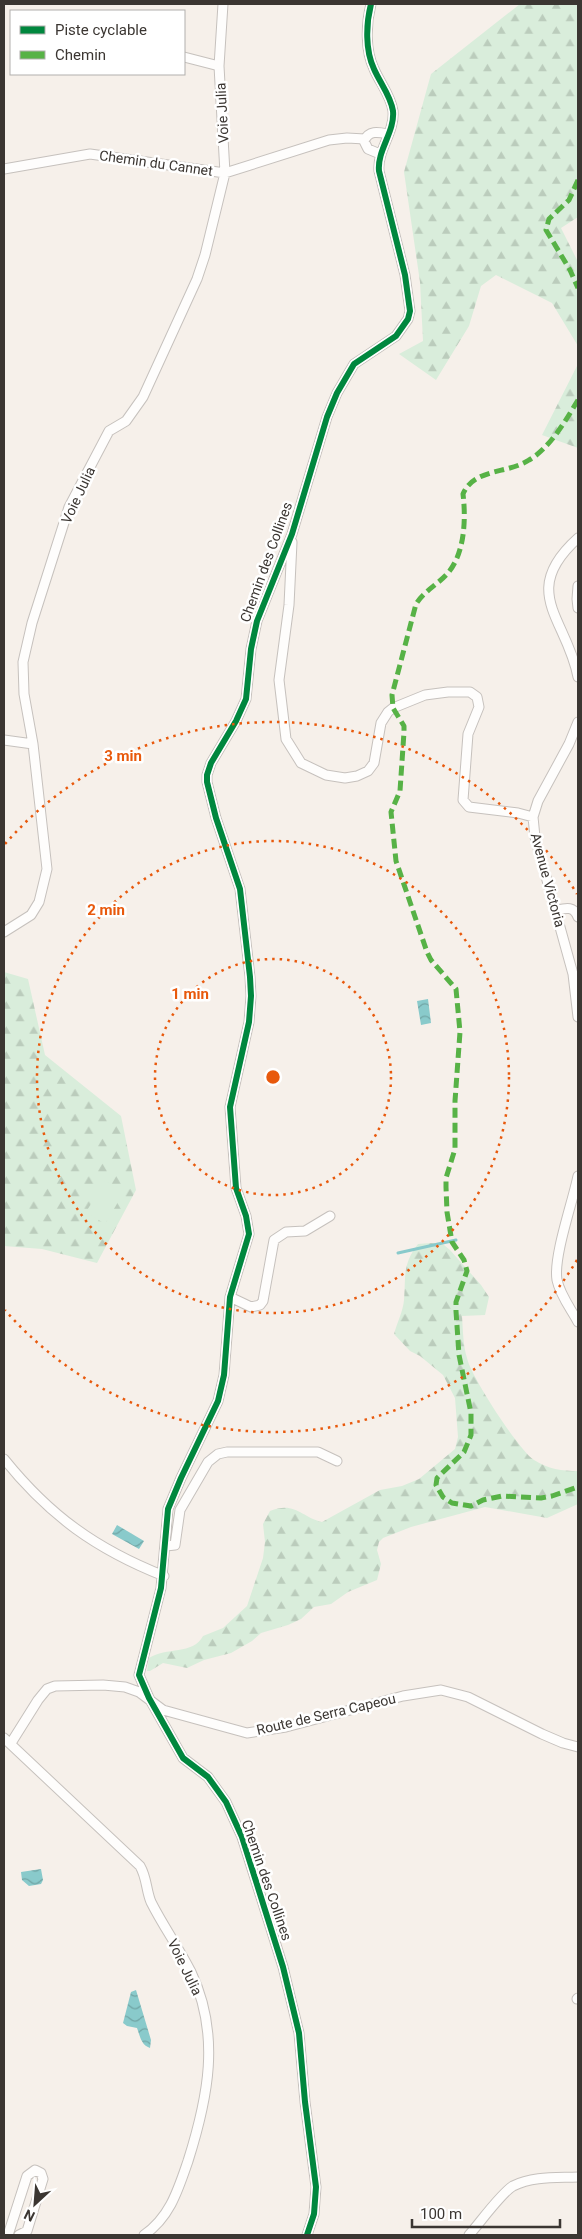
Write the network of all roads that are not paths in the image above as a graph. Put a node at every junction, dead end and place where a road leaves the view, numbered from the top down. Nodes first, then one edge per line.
1 (223, 4) edge
2 (370, 4) edge
3 (185, 57) edge
4 (219, 66) junction
5 (388, 134) junction
6 (365, 139) junction
7 (380, 154) junction
8 (4, 169) edge
9 (225, 173) junction
10 (292, 534) junction
11 (578, 538) edge
12 (578, 586) edge
13 (578, 608) edge
14 (578, 677) edge
15 (578, 722) edge
16 (4, 740) edge
17 (33, 744) junction
18 (533, 817) junction
19 (557, 910) junction
20 (578, 916) edge
21 (4, 932) edge
22 (578, 1017) edge
23 (578, 1176) edge
24 (330, 1216) dead end
25 (230, 1297) junction
26 (578, 1322) edge
27 (4, 1459) edge
28 (337, 1461) dead end
29 (166, 1546) junction
30 (164, 1576) junction
31 (149, 1698) junction
32 (7, 1741) edge
33 (578, 1747) edge
34 (578, 2177) edge
35 (8, 2235) edge
36 (19, 2235) edge
37 (144, 2235) edge
38 (307, 2235) edge
39 (468, 2235) edge

1 - 4 street, Voie Julia
2 - 5 street, Chemin des Collines
3 - 4 street, Voie Julia
4 - 9 street, Voie Julia
5 - 6 street, Chemin du Cannet
5 - 7 street, Chemin des Collines
6 - 7 street
6 - 9 street, Chemin du Cannet
7 - 10 street, Chemin des Collines
8 - 9 street, Chemin du Cannet
9 - 17 street, Voie Julia
10 - 18 street
10 - 25 street, Chemin des Collines
11 - 14 street
12 - 13 street
15 - 18 street, Avenue Victoria
16 - 17 street
17 - 21 street, Voie Julia
18 - 19 street, Avenue Victoria
19 - 20 street
19 - 22 street, Avenue Victoria
23 - 26 street
24 - 25 street
25 - 29 street, Chemin des Collines
27 - 30 street
28 - 29 street
29 - 30 street, Chemin des Collines
30 - 31 street, Chemin des Collines
31 - 32 street, Route de Serra Capeou
31 - 33 street, Route de Serra Capeou
31 - 38 street, Chemin des Collines
32 - 37 street, Voie Julia
34 - 39 street
35 - 36 street

